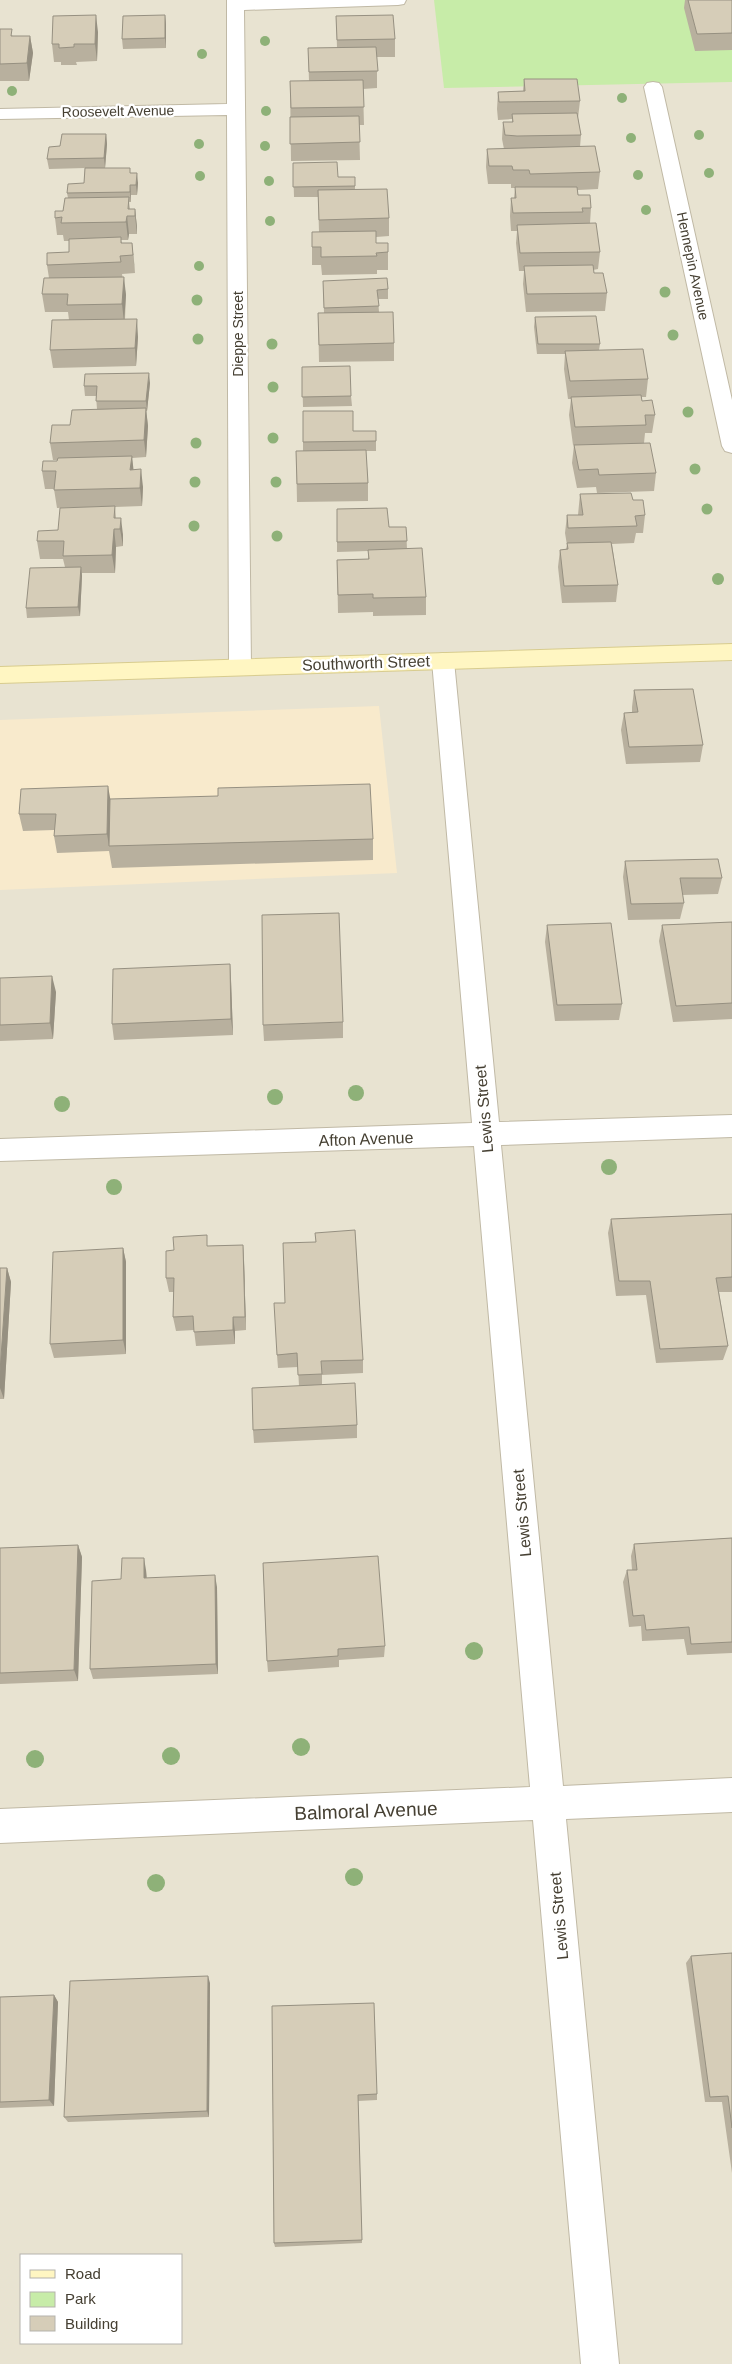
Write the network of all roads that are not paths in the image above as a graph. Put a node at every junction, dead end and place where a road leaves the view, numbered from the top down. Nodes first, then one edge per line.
1 (398, 0) edge
2 (235, 2) edge
3 (653, 87) dead end
4 (237, 109) junction
5 (0, 114) edge
6 (732, 446) edge
7 (732, 652) edge
8 (443, 661) junction
9 (240, 667) junction
10 (0, 675) edge
11 (732, 1126) edge
12 (487, 1136) junction
13 (0, 1150) edge
14 (732, 1795) edge
15 (548, 1803) junction
16 (0, 1826) edge
17 (600, 2364) edge

1 - 2 street
2 - 4 street, Dieppe Street
3 - 6 street, Hennepin Avenue
4 - 5 street, Roosevelt Avenue
4 - 9 street, Dieppe Street
7 - 8 main road, Southworth Street
8 - 9 main road, Southworth Street
8 - 12 street, Lewis Street
9 - 10 main road, Southworth Street
11 - 12 street, Afton Avenue
12 - 13 street, Afton Avenue
12 - 15 street, Lewis Street
14 - 15 street, Balmoral Avenue
15 - 16 street, Balmoral Avenue
15 - 17 street, Lewis Street

